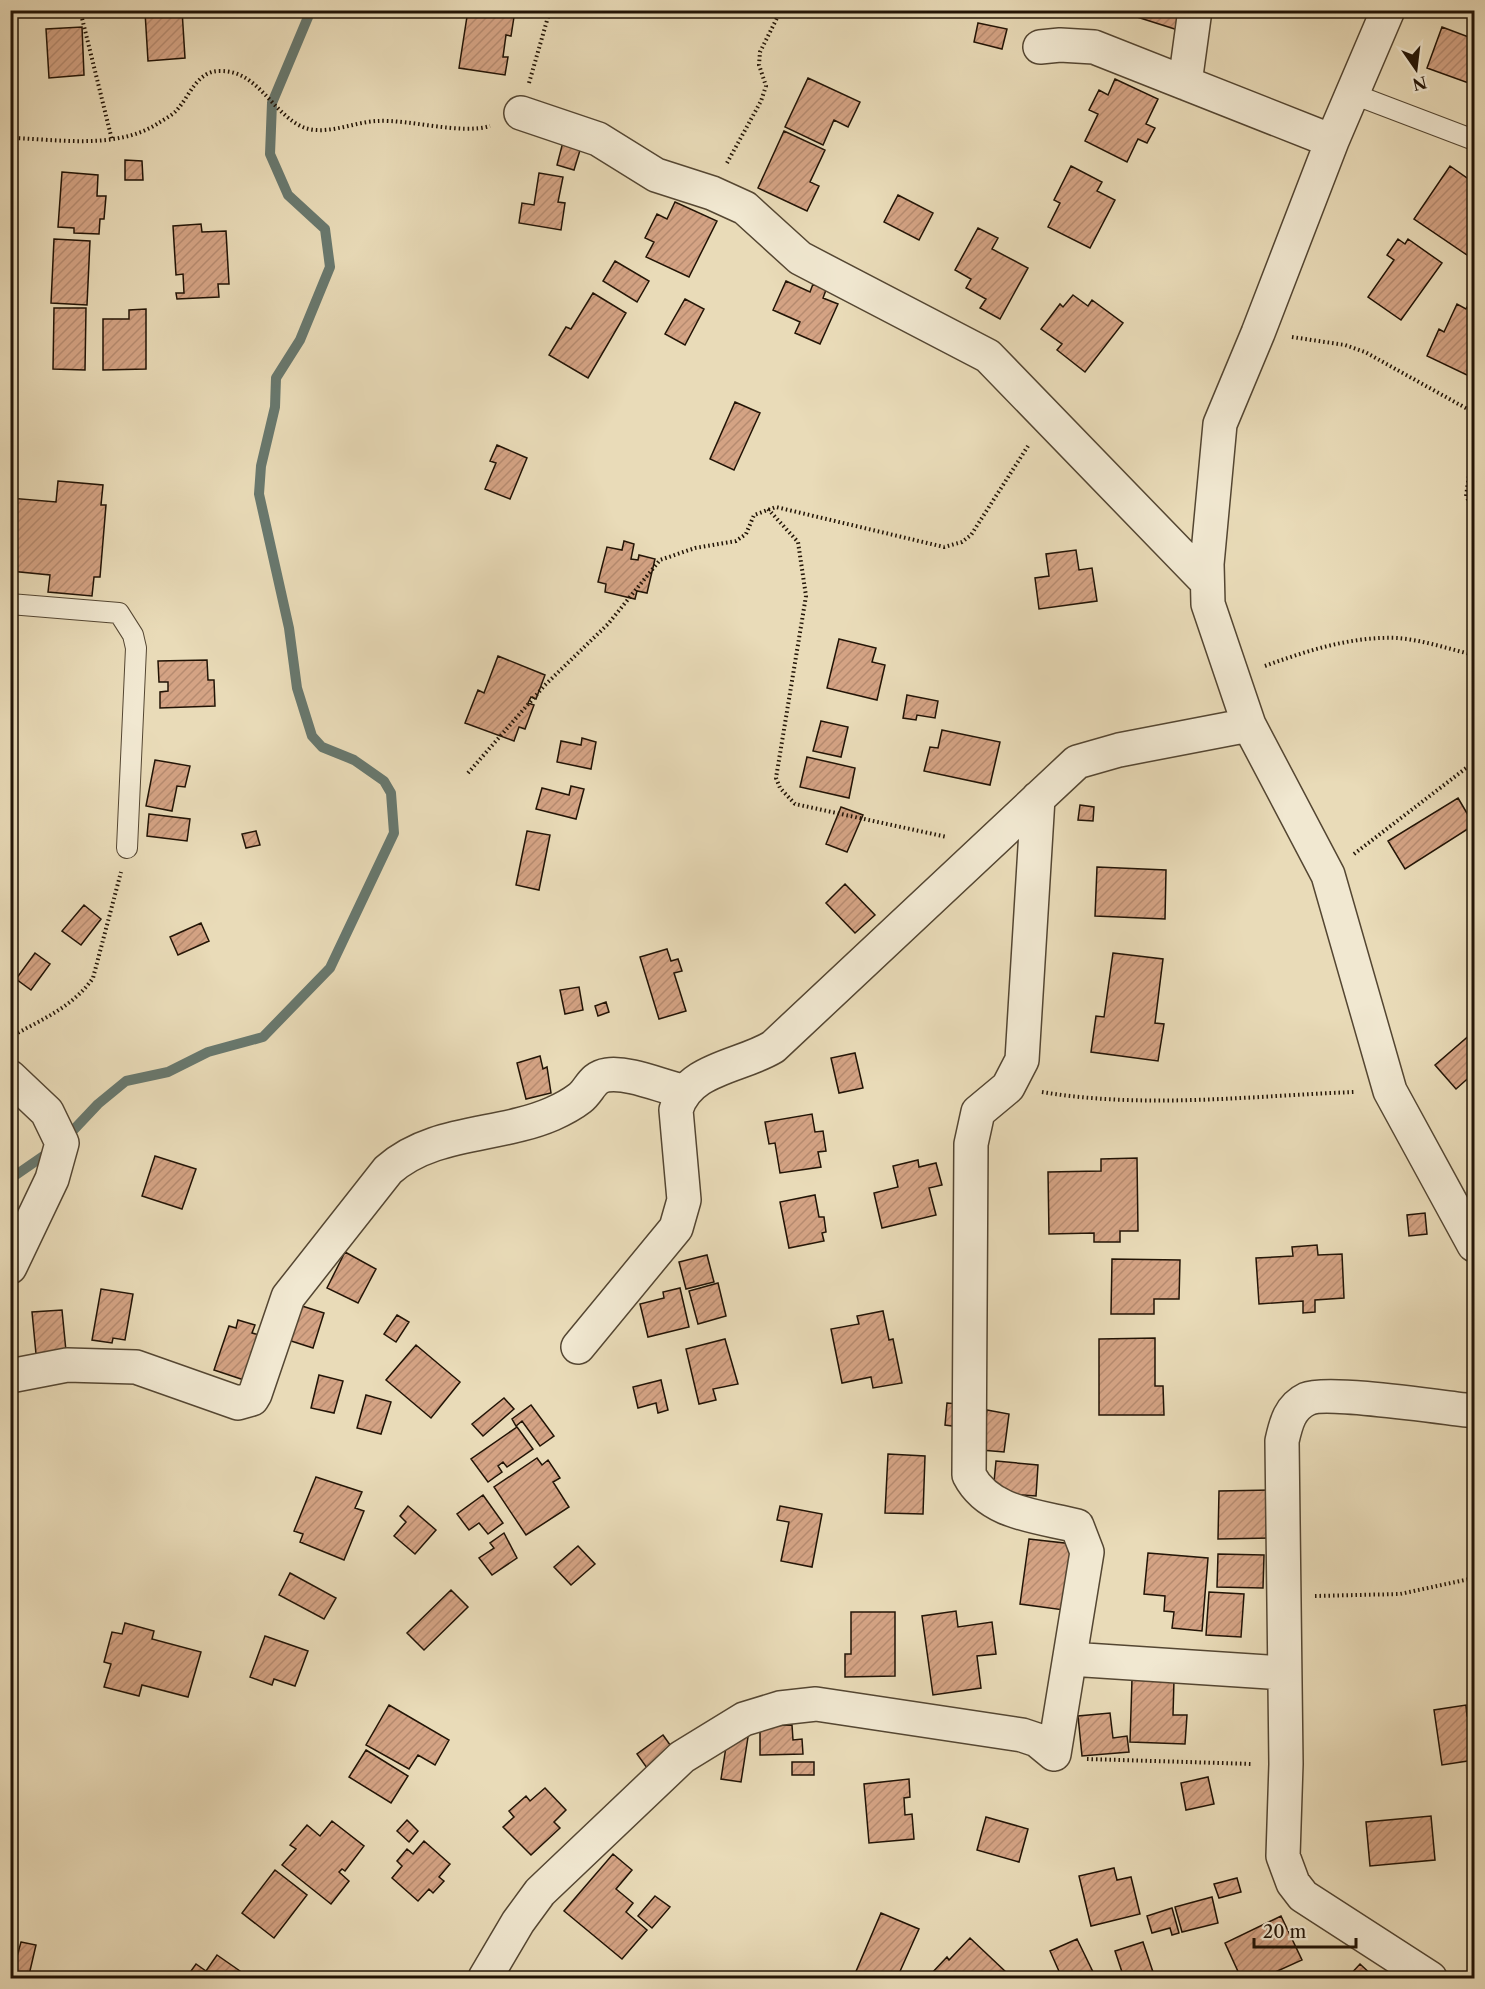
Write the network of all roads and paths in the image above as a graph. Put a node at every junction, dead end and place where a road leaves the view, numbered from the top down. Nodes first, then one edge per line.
1 (80, 10) edge
2 (550, 10) edge
3 (781, 10) edge
4 (1195, 10) edge
5 (1388, 10) edge
6 (1040, 46) dead end
7 (1185, 82) junction
8 (1353, 94) junction
9 (520, 113) junction
10 (10, 138) edge
11 (112, 140) junction
12 (1474, 140) edge
13 (1332, 141) junction
14 (711, 193) junction
15 (1258, 333) junction
16 (1048, 415) junction
17 (1474, 418) edge
18 (1474, 441) edge
19 (768, 508) junction
20 (1474, 512) edge
21 (1207, 582) junction
22 (10, 604) edge
23 (1474, 654) edge
24 (1233, 678) junction
25 (1249, 726) junction
26 (1474, 762) edge
27 (468, 773) dead end
28 (1038, 798) junction
29 (987, 846) junction
30 (128, 848) joint
31 (1328, 874) junction
32 (10, 1037) edge
33 (10, 1077) edge
34 (1008, 1087) junction
35 (1390, 1090) junction
36 (683, 1091) junction
37 (1474, 1245) edge
38 (10, 1267) edge
39 (578, 1347) dead end
40 (10, 1376) edge
41 (1474, 1411) edge
42 (1474, 1578) edge
43 (1282, 1597) junction
44 (1070, 1659) junction
45 (1284, 1673) junction
46 (1054, 1754) junction
47 (1286, 1764) junction
48 (485, 1978) edge
49 (1430, 1978) edge

1 - 11 path
2 - 9 path
3 - 14 path
4 - 7 street
5 - 8 street
6 - 7 street
7 - 13 street
8 - 12 lane
8 - 13 street
9 - 11 path
9 - 14 street
10 - 11 path
13 - 15 street
14 - 16 street
15 - 17 path
15 - 21 street
16 - 19 path
16 - 21 street
18 - 20 path
19 - 27 path
19 - 29 path
21 - 24 street
22 - 30 lane
23 - 24 path
24 - 25 street
25 - 28 street
25 - 31 street
26 - 31 path
28 - 29 street
28 - 34 street
29 - 36 street
30 - 32 path
31 - 35 street
33 - 38 street
34 - 35 path
34 - 44 street
35 - 37 street
36 - 39 street
36 - 40 street
41 - 43 street
42 - 43 path
43 - 45 street
44 - 45 street
44 - 46 street
45 - 47 street
46 - 47 path
46 - 48 street
47 - 49 street

